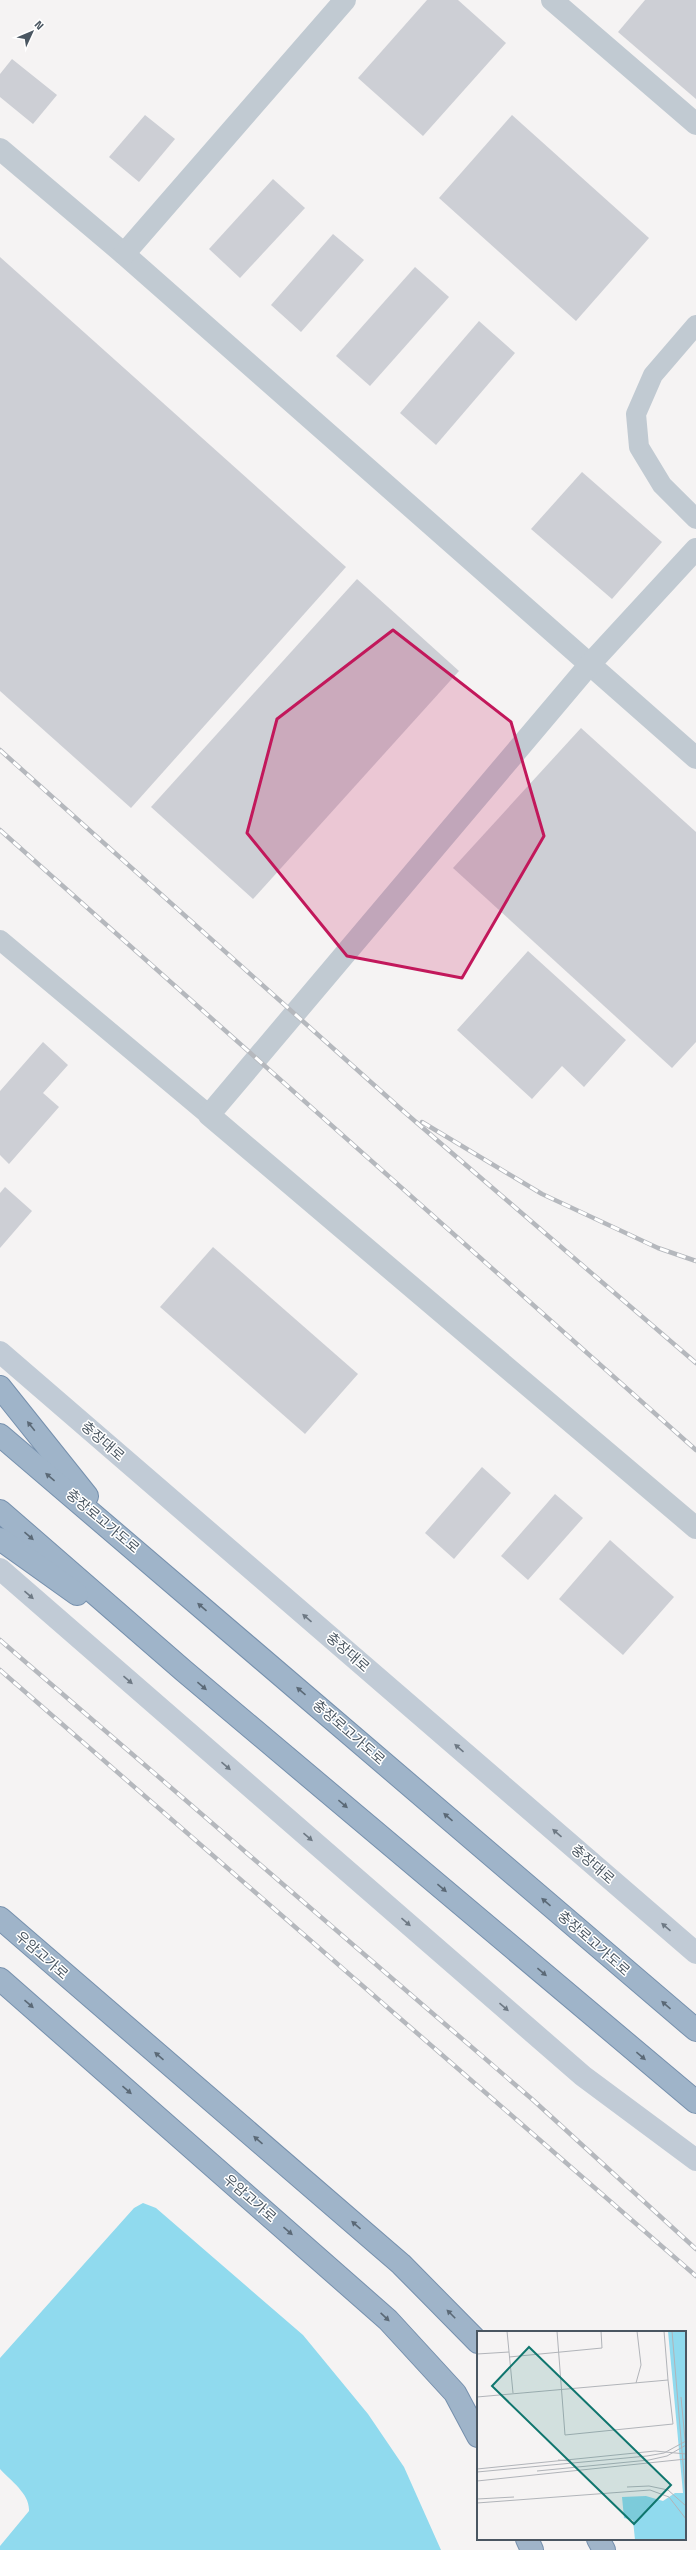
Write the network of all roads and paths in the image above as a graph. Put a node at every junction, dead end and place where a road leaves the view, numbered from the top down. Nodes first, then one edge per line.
1 (345, 0) edge
2 (552, 0) edge
3 (696, 124) edge
4 (0, 149) edge
5 (124, 254) junction
6 (696, 325) edge
7 (696, 519) edge
8 (696, 549) edge
9 (590, 664) junction
10 (696, 758) edge
11 (0, 940) edge
12 (209, 1115) junction
13 (0, 1352) edge
14 (0, 1387) edge
15 (0, 1435) edge
16 (0, 1511) edge
17 (696, 1528) edge
18 (117, 1533) junction
19 (0, 1539) edge
20 (0, 1569) edge
21 (184, 1671) junction
22 (0, 1918) edge
23 (696, 1953) edge
24 (0, 1979) edge
25 (696, 2030) edge
26 (583, 2076) junction
27 (696, 2102) edge
28 (696, 2160) edge
29 (696, 2177) edge
30 (477, 2341) edge
31 (477, 2434) edge
32 (527, 2540) edge
33 (599, 2540) edge
34 (532, 2550) edge
35 (604, 2550) edge

1 - 5 street
2 - 3 street
4 - 5 street
5 - 9 street
6 - 7 lane
8 - 9 street
9 - 10 street
9 - 12 street
11 - 12 lane
12 - 17 street
23 -> 13 main road, 충장대로
18 -> 14 highway
18 -> 15 highway, 충장로고가도로
16 -> 21 highway
25 -> 18 highway, 충장로고가도로
19 - 21 highway
20 -> 26 main road
21 -> 27 highway
30 -> 22 highway, 우암고가로
24 -> 31 highway, 우암고가로
26 - 28 main road
26 - 29 main road
32 - 34 highway
33 - 35 highway

